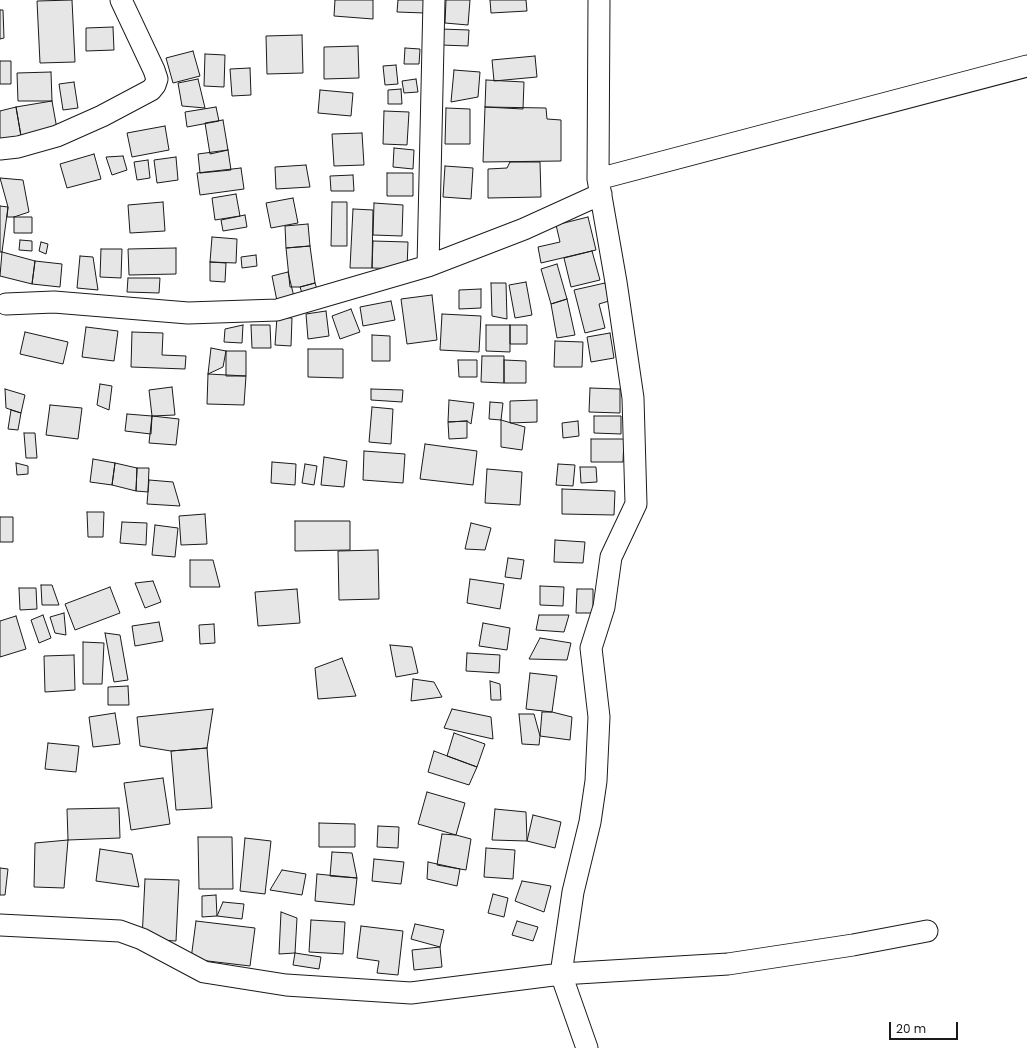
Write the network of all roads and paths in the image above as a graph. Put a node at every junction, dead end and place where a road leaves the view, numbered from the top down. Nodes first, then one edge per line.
1 (121, 0) edge
2 (434, 0) edge
3 (599, 0) edge
4 (1027, 66) edge
5 (0, 149) edge
6 (600, 186) junction
7 (428, 266) junction
8 (6, 304) dead end
9 (0, 925) edge
10 (927, 931) dead end
11 (561, 974) junction
12 (587, 1048) edge

1 - 5 street
2 - 7 street
3 - 6 street
4 - 6 street
6 - 7 street
6 - 11 street
7 - 8 street
9 - 11 street
10 - 11 street
11 - 12 street

